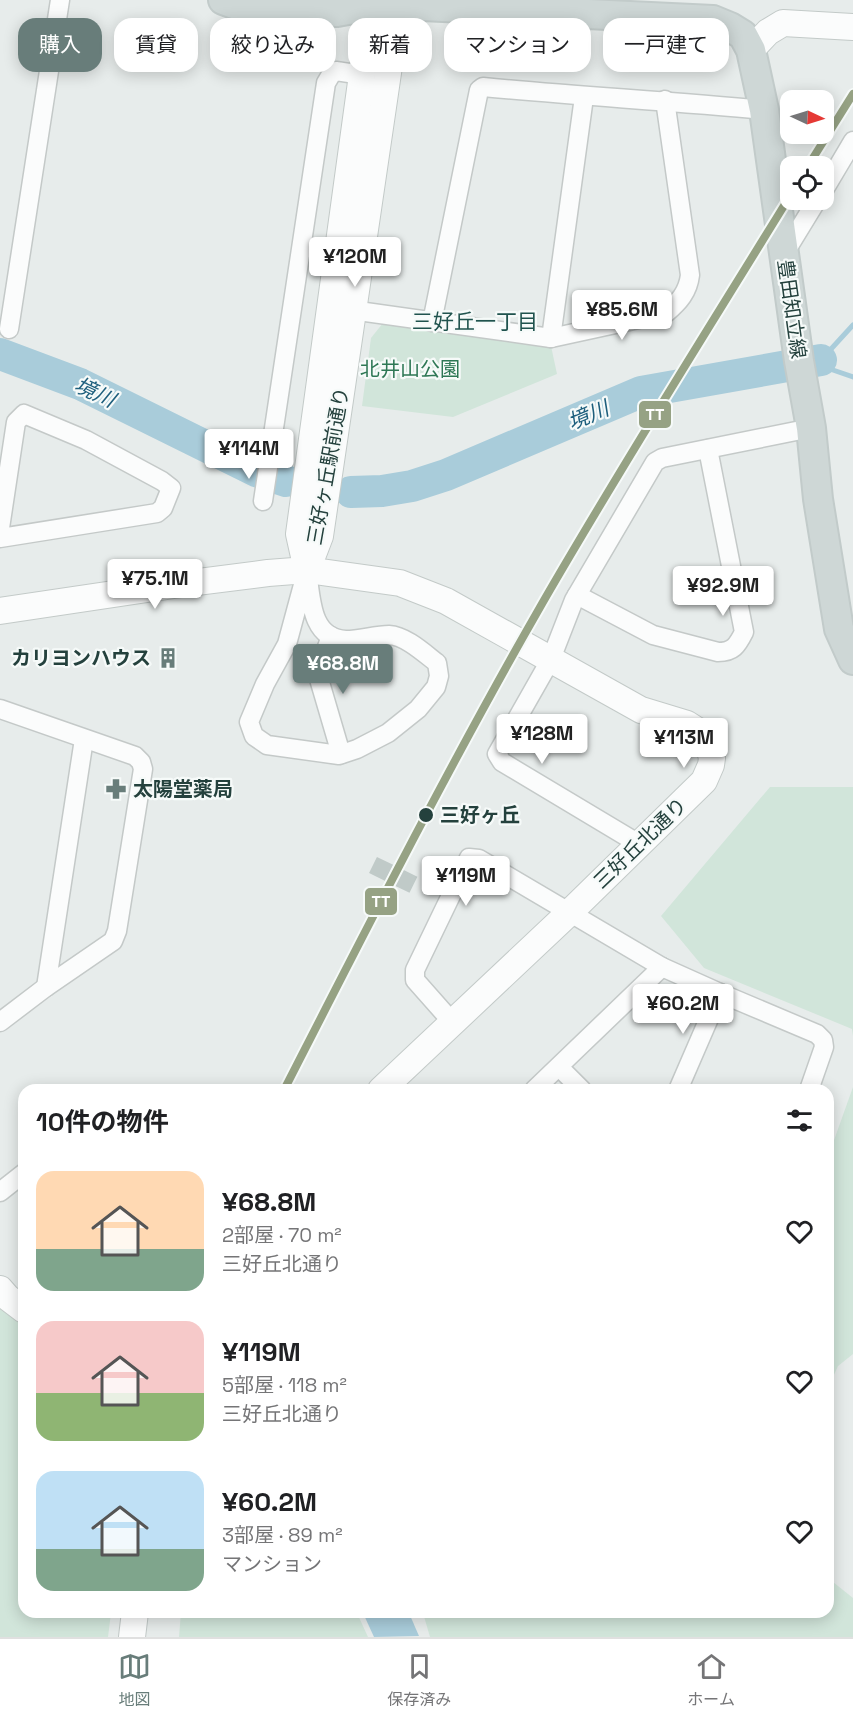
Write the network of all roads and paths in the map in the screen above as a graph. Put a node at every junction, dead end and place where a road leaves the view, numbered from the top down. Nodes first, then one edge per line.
1 (60, 0) edge
2 (223, 0) edge
3 (378, 1) edge
4 (853, 27) edge
5 (751, 50) junction
6 (363, 75) junction
7 (584, 97) junction
8 (665, 100) junction
9 (764, 110) junction
10 (852, 145) edge
11 (834, 174) edge
12 (812, 210) edge
13 (784, 254) junction
14 (341, 309) junction
15 (432, 322) junction
16 (9, 329) dead end
17 (551, 338) junction
18 (808, 415) junction
19 (708, 449) junction
20 (263, 501) dead end
21 (0, 528) edge
22 (0, 538) edge
23 (307, 570) junction
24 (577, 595) junction
25 (0, 612) edge
26 (330, 636) junction
27 (551, 659) junction
28 (853, 660) edge
29 (0, 709) edge
30 (84, 738) junction
31 (341, 754) junction
32 (639, 844) junction
33 (570, 912) junction
34 (662, 967) junction
35 (46, 987) junction
36 (720, 993) junction
37 (0, 1022) edge
38 (453, 1023) junction
39 (559, 1067) junction
40 (387, 1084) edge
41 (541, 1084) edge
42 (576, 1084) edge
43 (681, 1084) edge
44 (811, 1084) edge
45 (18, 1178) edge
46 (0, 1192) edge
47 (0, 1288) edge
48 (18, 1305) edge
49 (134, 1618) edge
50 (132, 1637) edge

1 - 16 street
2 - 3 main road, 豊田知立線
3 - 5 main road, 豊田知立線
3 - 6 street
3 - 14 street, 三好ヶ丘駅前通り
4 - 5 street
5 - 9 main road, 豊田知立線
6 - 14 street
6 - 20 street
7 - 8 street
7 - 15 street
7 - 17 street
8 - 9 street
8 - 17 street
9 - 13 main road, 豊田知立線
10 - 11 street
12 - 13 street
13 - 18 main road, 豊田知立線
14 - 15 street
14 - 23 street, 三好ヶ丘駅前通り
15 - 17 street
18 - 19 street
18 - 28 main road, 豊田知立線
19 - 24 street
19 - 24 street
21 - 22 street
23 - 25 street, 三好丘北通り
23 - 26 street
23 - 27 street, 三好丘北通り
23 - 31 street
24 - 27 street
26 - 31 street
26 - 31 street
27 - 32 street
27 - 32 street, 三好丘北通り
29 - 30 street
30 - 35 street
30 - 35 street
32 - 33 street, 三好丘北通り
33 - 34 street
33 - 38 street, 三好丘北通り
33 - 38 street
34 - 36 street
34 - 39 street
35 - 37 street
36 - 43 street
36 - 44 street
38 - 40 street, 三好丘北通り
39 - 41 street
39 - 42 street
45 - 46 street
47 - 48 street
49 - 50 street

